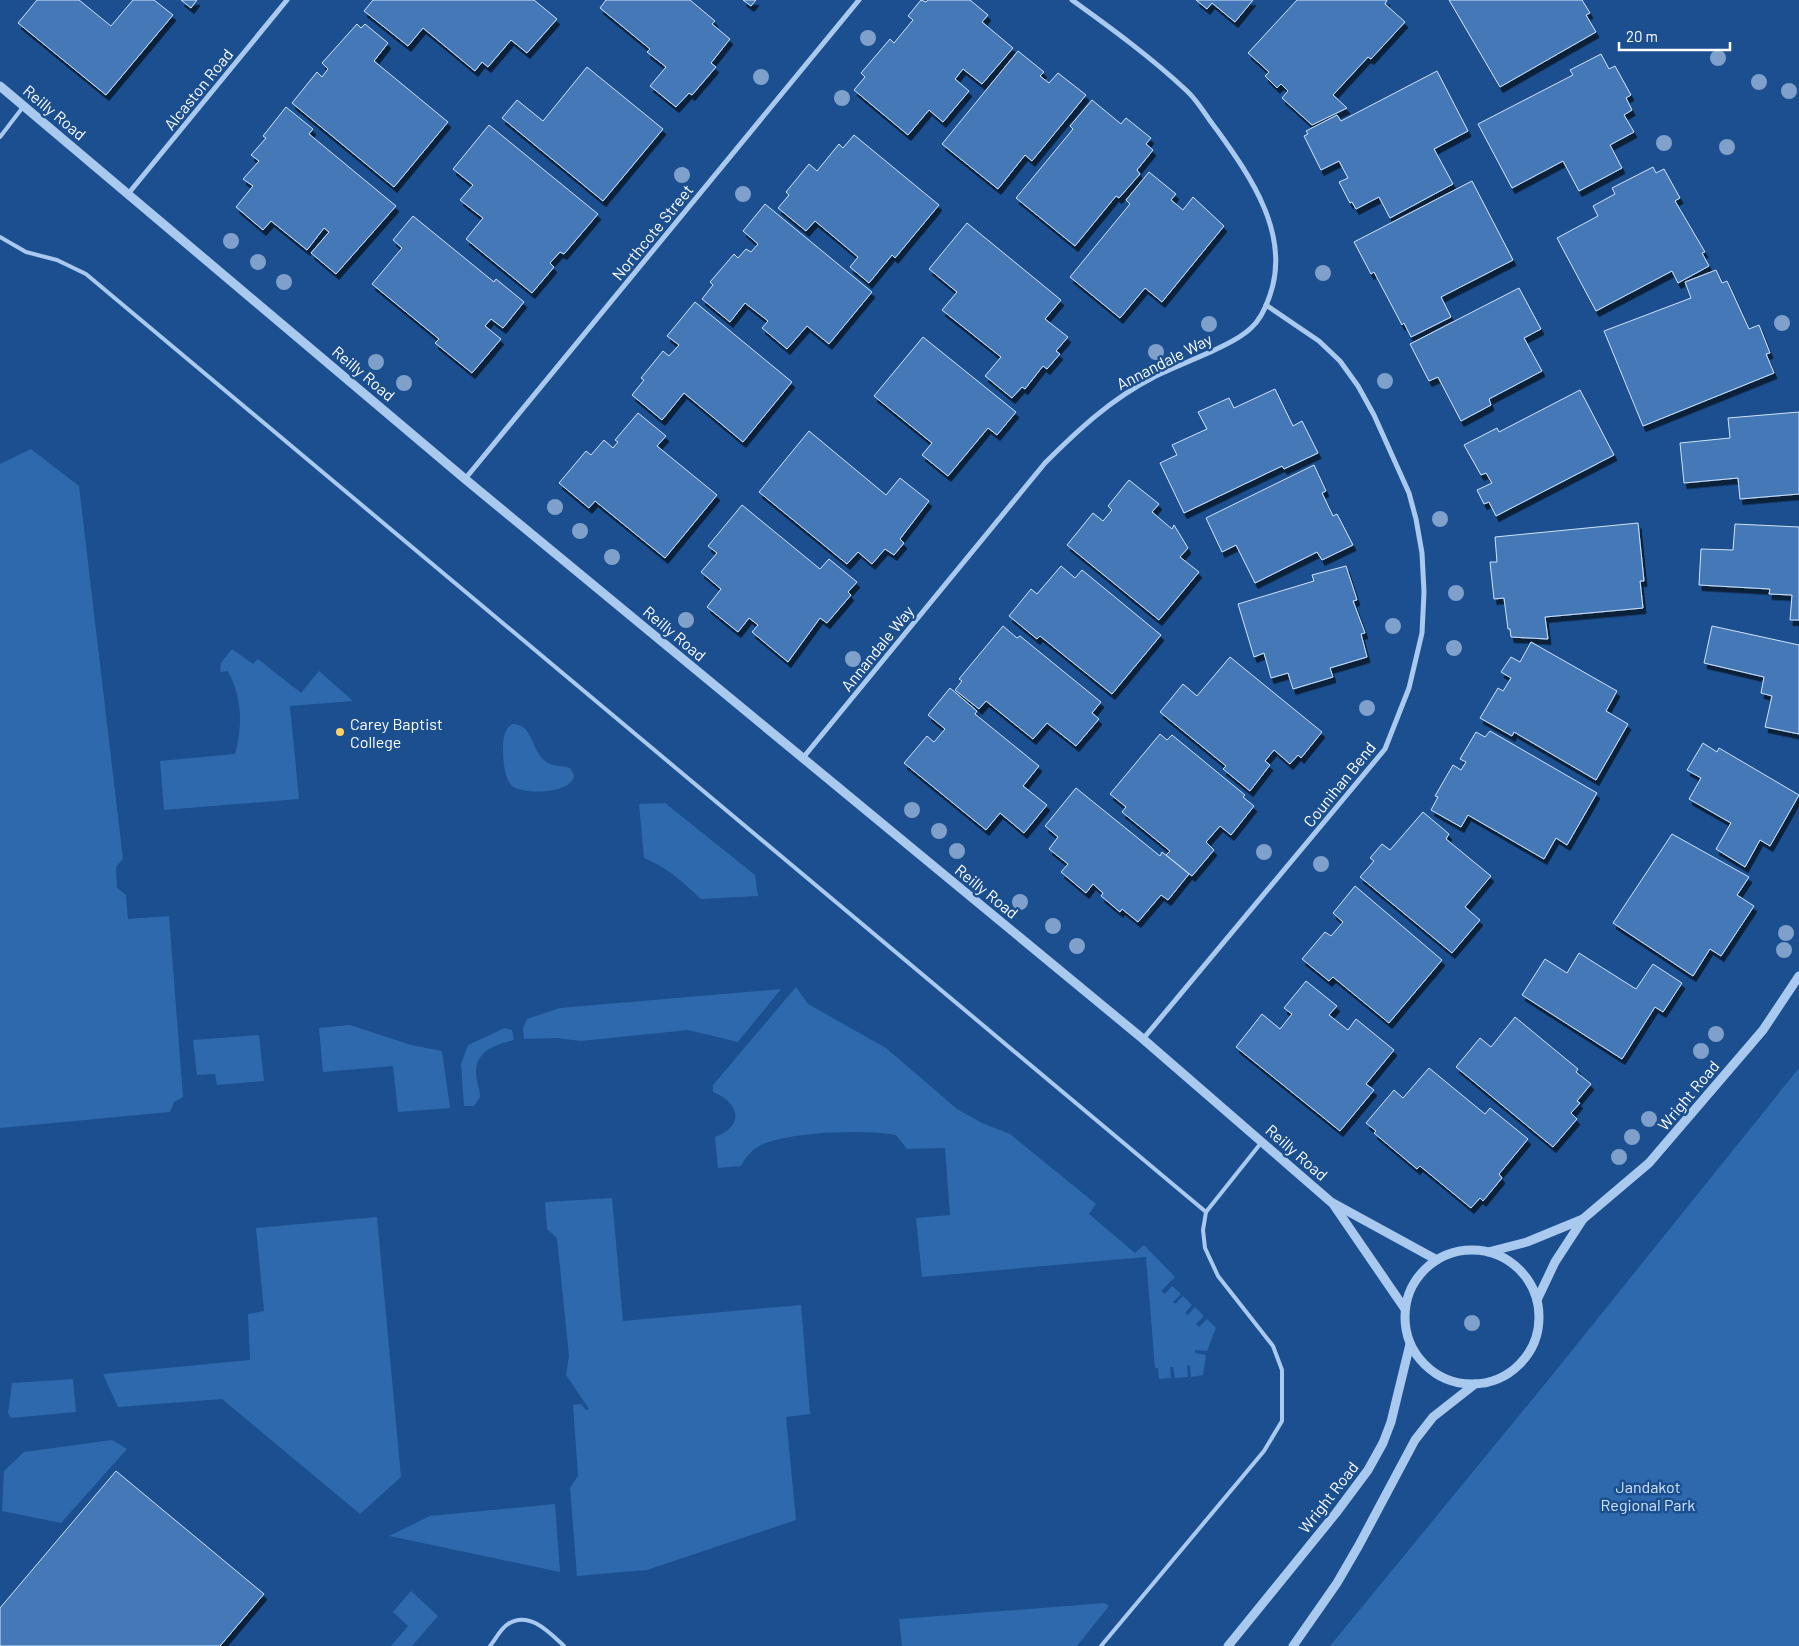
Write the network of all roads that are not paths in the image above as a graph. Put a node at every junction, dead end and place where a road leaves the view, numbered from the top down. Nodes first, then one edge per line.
1 (287, 0) edge
2 (859, 0) edge
3 (1072, 0) edge
4 (0, 86) edge
5 (24, 106) junction
6 (0, 137) edge
7 (128, 194) junction
8 (0, 237) edge
9 (1266, 305) junction
10 (465, 479) junction
11 (802, 759) junction
12 (1799, 976) edge
13 (1143, 1039) junction
14 (1262, 1141) junction
15 (1332, 1202) junction
16 (1206, 1212) junction
17 (1584, 1219) junction
18 (1488, 1252) junction
19 (1437, 1260) junction
20 (1537, 1300) junction
21 (1405, 1309) junction
22 (1410, 1344) junction
23 (1475, 1383) junction
24 (490, 1646) edge
25 (564, 1646) edge
26 (1101, 1646) edge
27 (1228, 1646) edge
28 (1292, 1646) edge

1 - 7 street, Alcaston Road
2 - 10 street, Northcote Street
3 - 9 street, Annandale Way
4 - 5 street, Reilly Road
5 - 6 lane
5 - 7 street, Reilly Road
7 - 10 street, Reilly Road
8 - 16 lane
9 - 11 street, Annandale Way
9 - 13 street, Counihan Bend
10 - 11 street, Reilly Road
11 - 13 street, Reilly Road
12 - 17 street, Wright Road
13 - 14 street, Reilly Road
14 - 15 street, Reilly Road
14 - 16 lane
15 - 19 street, Reilly Road
15 - 21 street, Reilly Road
16 - 26 lane
17 - 18 street, Wright Road
17 - 20 street, Wright Road
18 - 19 street, Wright Road
18 - 20 street, Wright Road
19 - 21 street, Wright Road
20 - 23 street, Wright Road
21 - 22 street, Wright Road
22 - 23 street, Wright Road
22 - 27 street, Wright Road
23 - 28 street, Wright Road
24 - 25 lane

